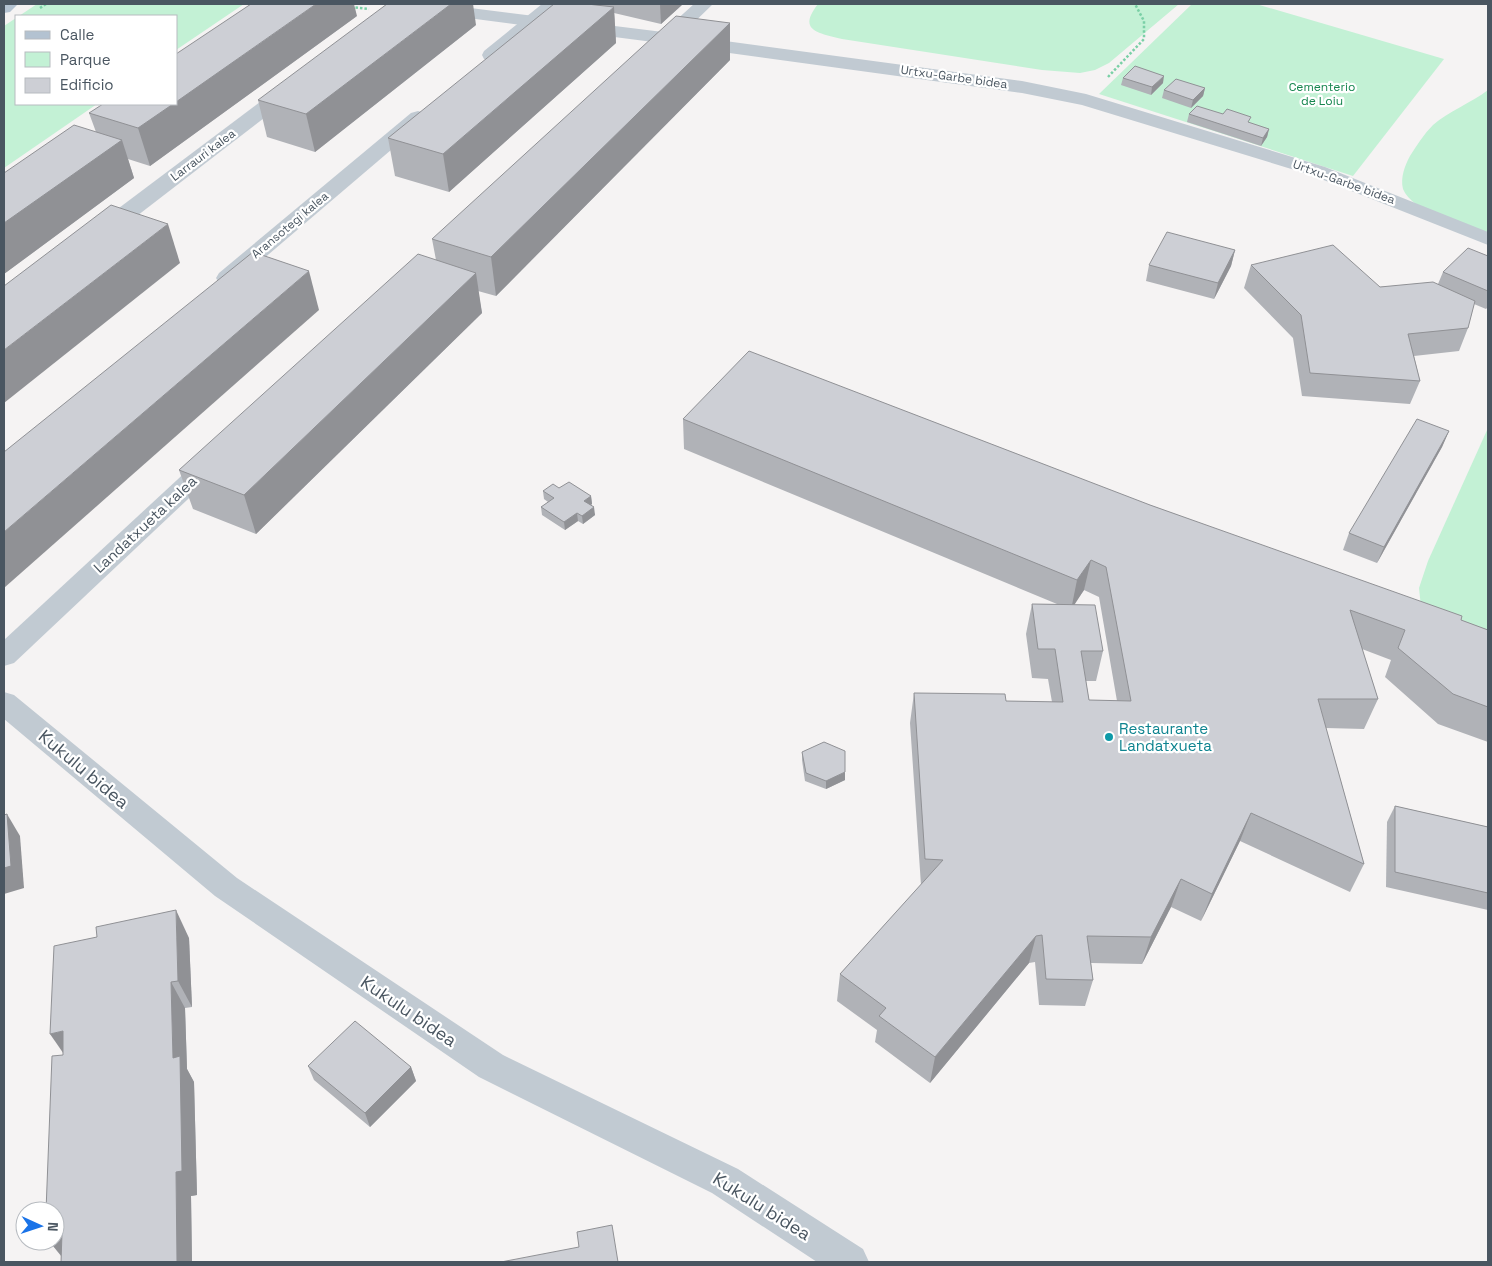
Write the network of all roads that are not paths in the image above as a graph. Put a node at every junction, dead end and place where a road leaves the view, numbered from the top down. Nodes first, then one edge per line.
1 (10, 4) edge
2 (553, 4) edge
3 (704, 4) edge
4 (4, 8) edge
5 (392, 8) edge
6 (531, 22) junction
7 (666, 39) junction
8 (644, 60) edge
9 (478, 66) edge
10 (306, 76) edge
11 (432, 105) edge
12 (1488, 239) edge
13 (83, 245) edge
14 (210, 292) edge
15 (230, 445) edge
16 (4, 656) edge
17 (4, 703) edge
18 (850, 1262) edge

1 - 4 main road
2 - 6 street
3 - 7 street
5 - 6 street, Urtxu-Garbe bidea
6 - 7 street, Urtxu-Garbe bidea
6 - 9 street
7 - 8 street
7 - 12 street, Urtxu-Garbe bidea
10 - 13 street, Larrauri kalea
11 - 14 street, Aransotegi kalea
15 - 16 street, Landatxueta kalea
17 - 18 street, Kukulu bidea

